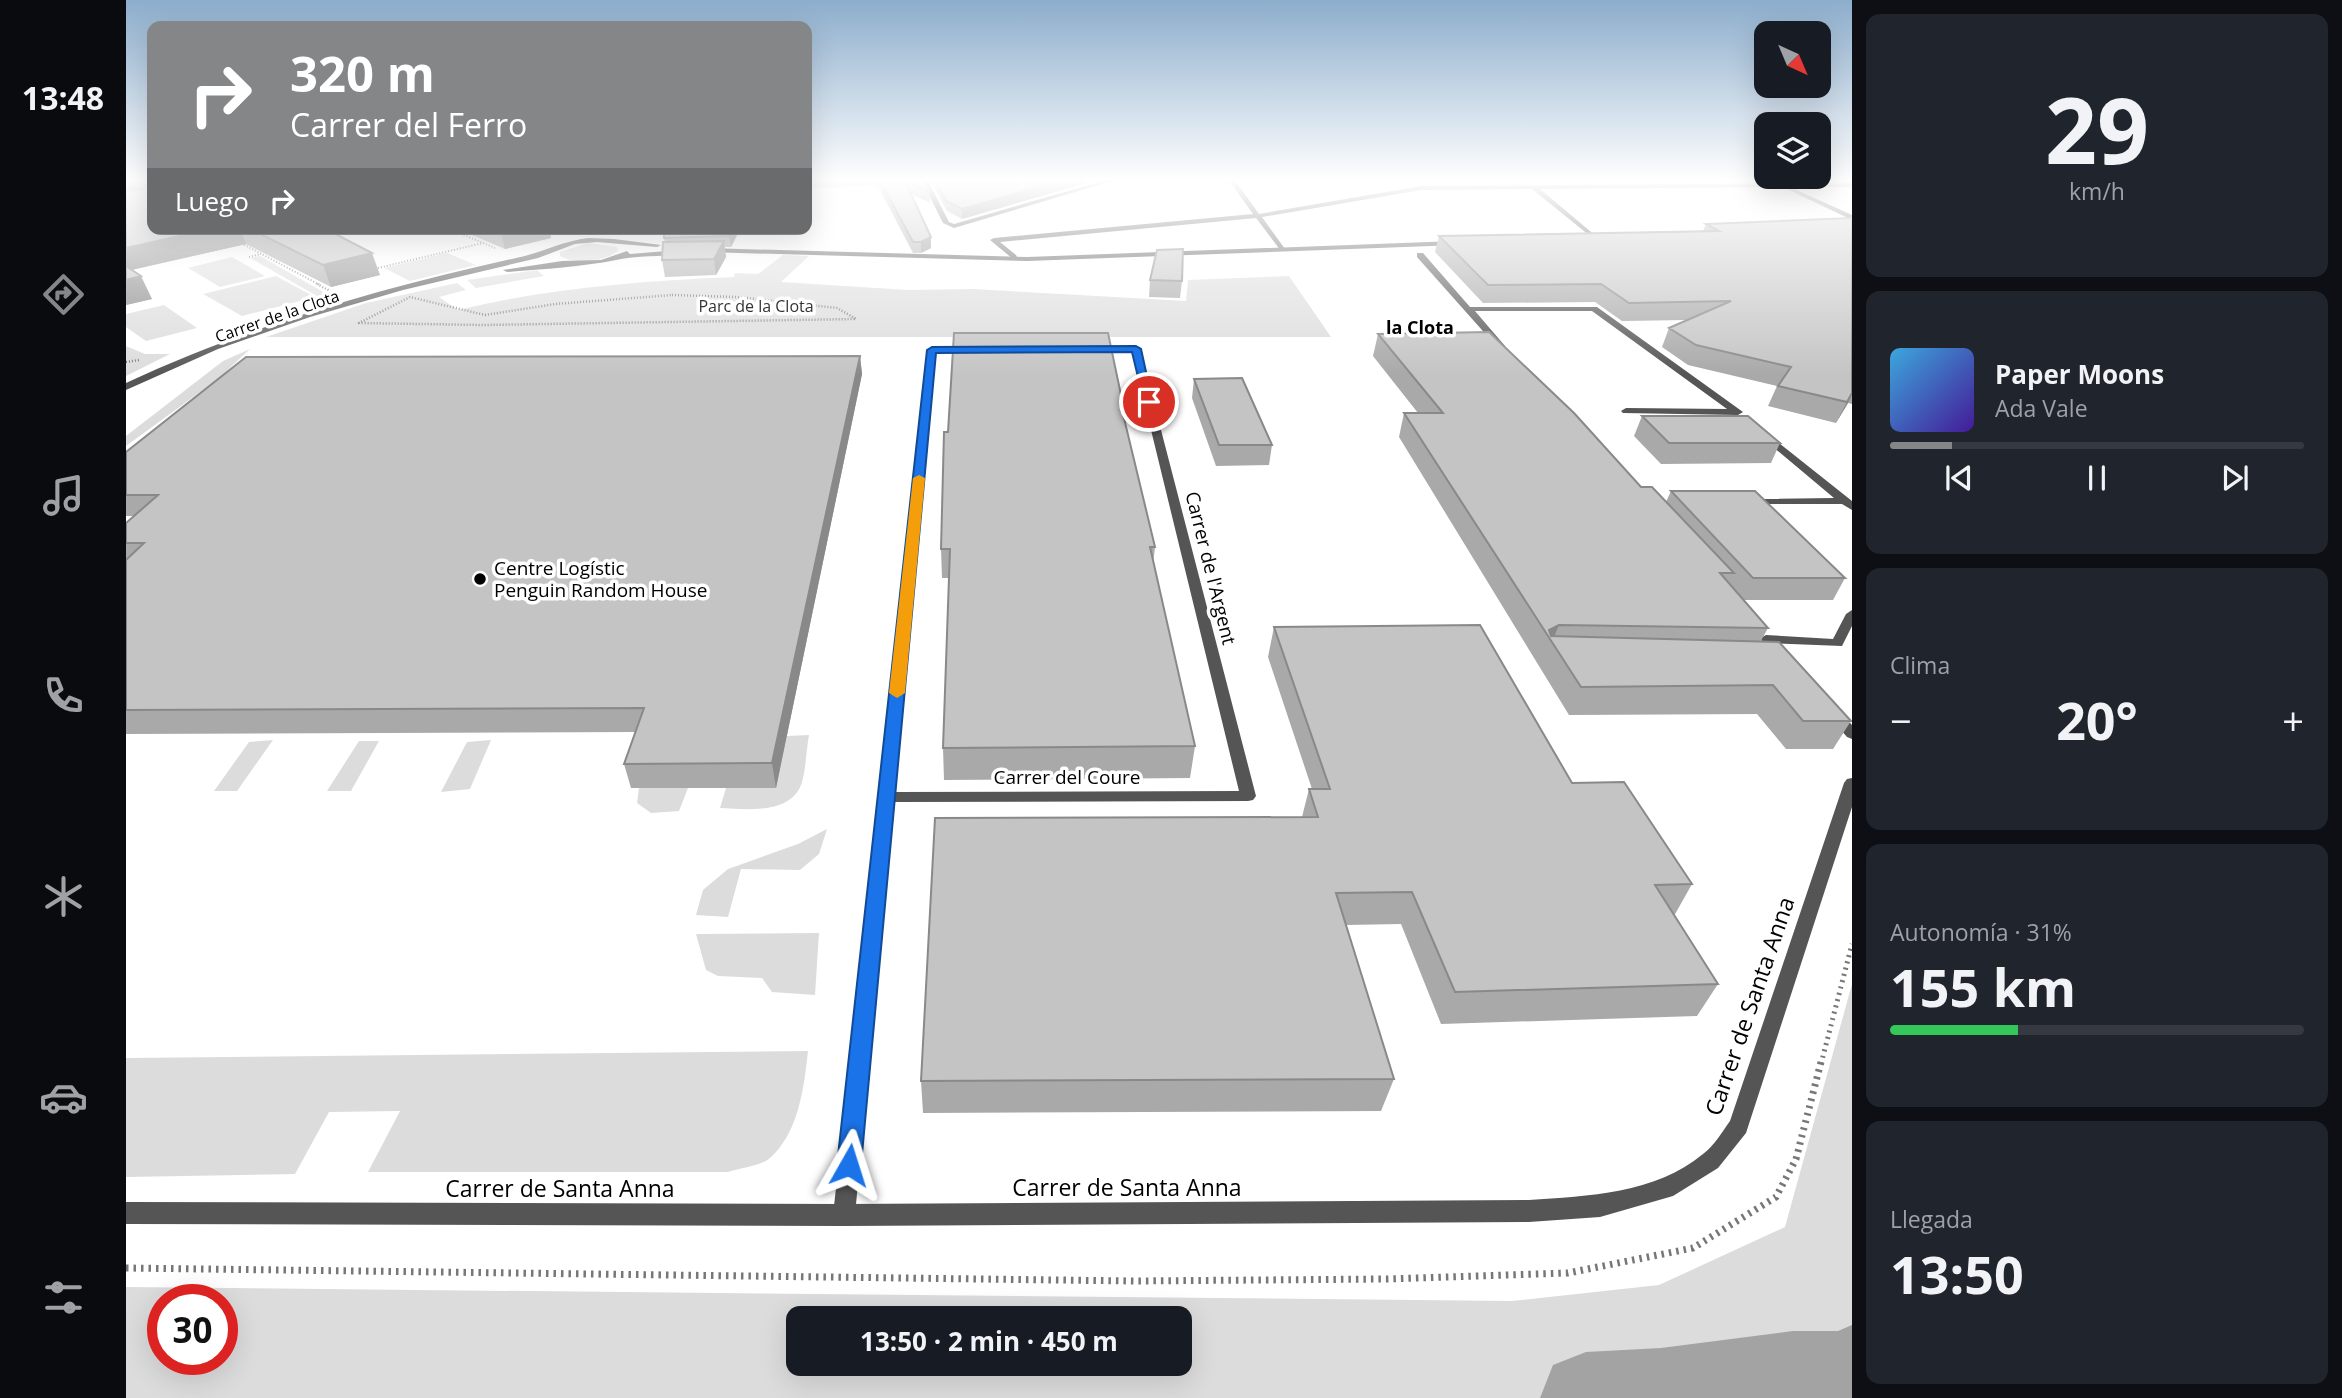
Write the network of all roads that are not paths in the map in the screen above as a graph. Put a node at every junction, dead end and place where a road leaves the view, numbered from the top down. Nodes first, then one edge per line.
1 (562, 244) edge
2 (999, 244) edge
3 (1278, 244) edge
4 (1422, 244) edge
5 (629, 245) joint
6 (698, 249) edge
7 (769, 249) junction
8 (1281, 249) junction
9 (550, 251) junction
10 (1134, 255) junction
11 (1420, 255) dead end
12 (618, 257) junction
13 (1013, 257) junction
14 (569, 264) junction
15 (1468, 309) junction
16 (986, 349) edge
17 (1082, 349) edge
18 (1506, 351) edge
19 (126, 387) edge
20 (126, 396) edge
21 (1626, 411) dead end
22 (1737, 412) junction
23 (1748, 421) edge
24 (1759, 429) edge
25 (1732, 502) edge
26 (1848, 504) edge
27 (1852, 614) edge
28 (1781, 655) edge
29 (1826, 705) edge
30 (1852, 734) edge
31 (1852, 783) edge
32 (1248, 796) joint
33 (887, 797) junction
34 (126, 1213) edge
35 (844, 1215) junction

1 - 9 street, Carrer de la Clota
2 - 13 street
3 - 8 street
4 - 8 street
5 - 12 street
5 - 12 street
6 - 7 street
7 - 10 street
7 - 13 street
8 - 10 street
9 - 14 street
9 - 19 street, Carrer de la Clota
10 - 13 street
11 - 15 street
12 - 14 street, Carrer de la Clota
14 - 20 street, Carrer de la Clota
15 - 18 street
15 - 22 street
16 - 33 street
17 - 32 street, Carrer de l'Argent
21 - 22 street
22 - 23 street
24 - 26 street
25 - 26 street
27 - 28 street
29 - 30 street
31 - 35 street, Carrer de Santa Anna
32 - 33 street, Carrer del Coure
33 - 35 street
34 - 35 street, Carrer de Santa Anna

